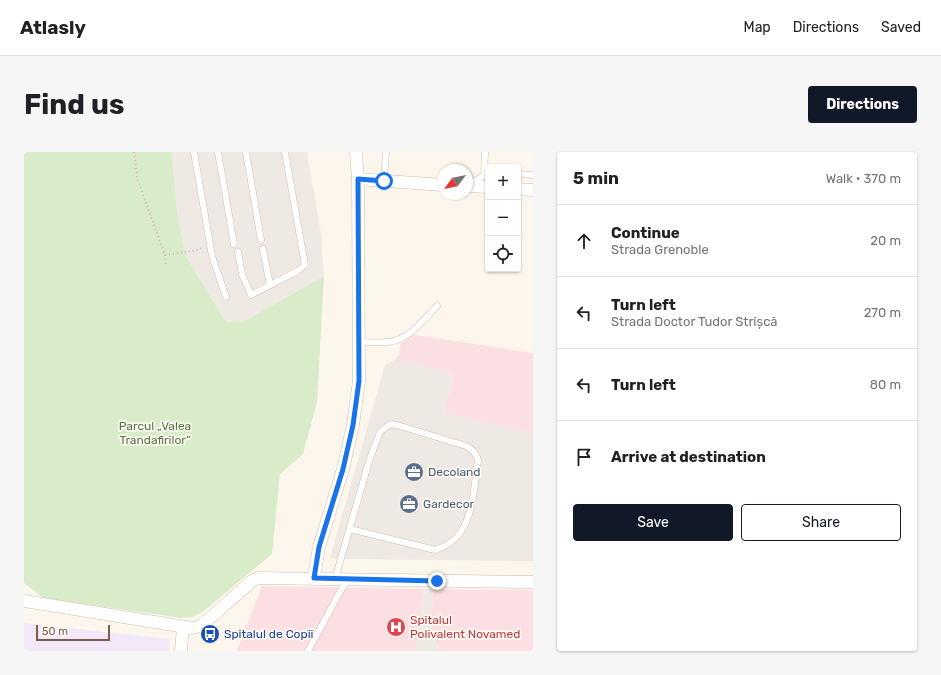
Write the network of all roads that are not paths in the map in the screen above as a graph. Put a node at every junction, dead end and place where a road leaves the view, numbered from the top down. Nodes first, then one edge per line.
1 (194, 152) edge
2 (218, 152) edge
3 (246, 152) edge
4 (285, 152) edge
5 (356, 152) edge
6 (386, 152) edge
7 (485, 152) edge
8 (486, 164) edge
9 (521, 174) edge
10 (533, 175) edge
11 (485, 176) edge
12 (358, 179) junction
13 (384, 181) junction
14 (473, 182) edge
15 (437, 185) edge
16 (473, 186) edge
17 (485, 187) edge
18 (521, 189) edge
19 (533, 190) edge
20 (261, 240) dead end
21 (234, 244) dead end
22 (263, 249) dead end
23 (238, 252) dead end
24 (270, 286) junction
25 (226, 297) dead end
26 (437, 306) dead end
27 (360, 342) junction
28 (350, 529) junction
29 (314, 578) junction
30 (341, 579) junction
31 (533, 582) edge
32 (24, 601) edge
33 (183, 627) junction
34 (181, 651) edge
35 (308, 651) edge

1 - 25 lane
2 - 21 lane
3 - 20 lane
4 - 24 lane
5 - 12 street
6 - 13 lane
7 - 8 lane
9 - 10 lane
11 - 14 lane
12 - 13 street
12 - 27 street
13 - 15 street
16 - 17 street
18 - 19 street
22 - 24 lane
23 - 24 lane
26 - 27 lane
27 - 29 street
28 - 28 lane
28 - 30 lane
29 - 30 street
29 - 33 street
30 - 31 street
30 - 35 lane
32 - 33 street
33 - 34 street

